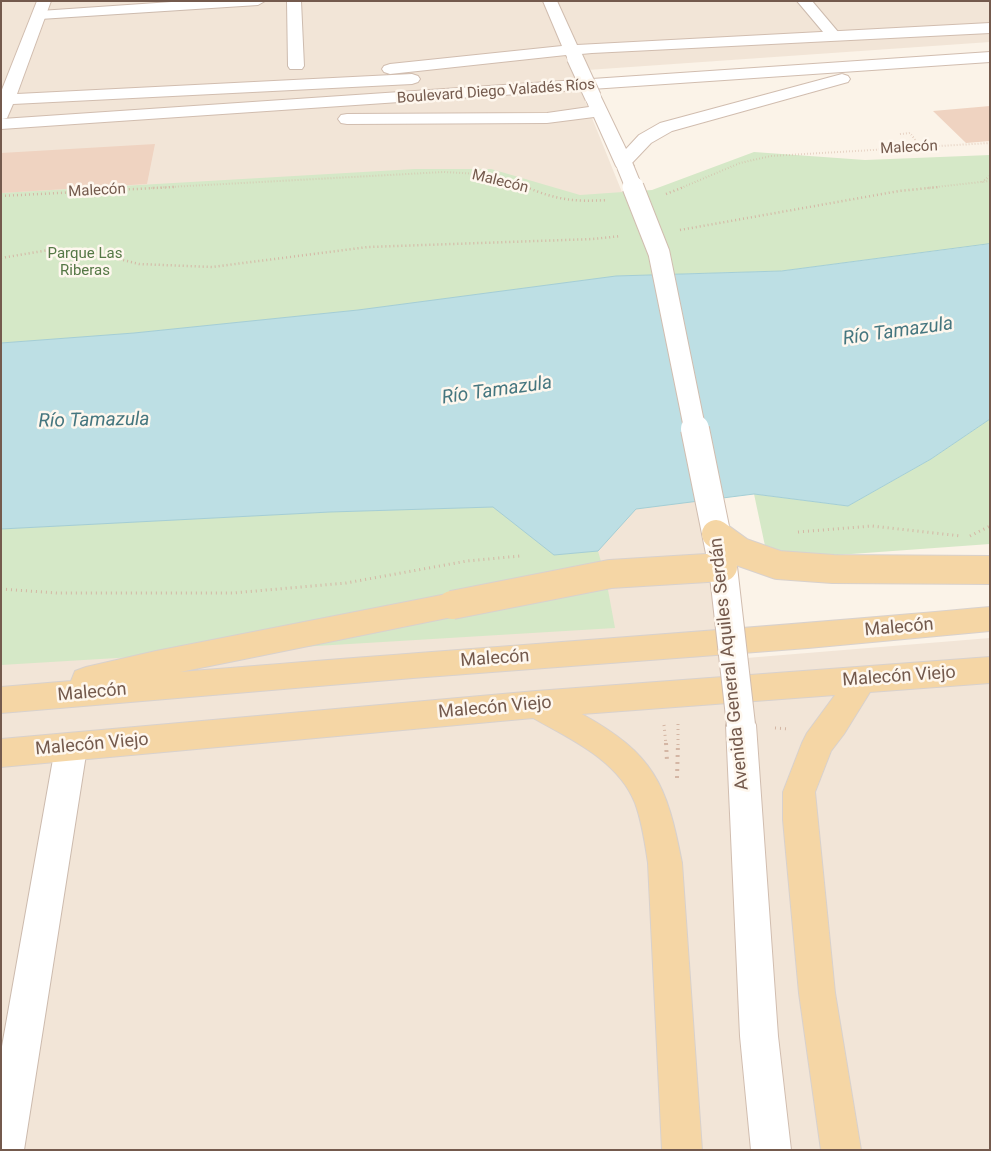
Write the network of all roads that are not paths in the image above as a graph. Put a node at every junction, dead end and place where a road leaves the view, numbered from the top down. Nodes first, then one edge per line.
1 (258, 1) edge
2 (294, 1) edge
3 (550, 1) edge
4 (804, 1) edge
5 (42, 8) edge
6 (990, 28) edge
7 (834, 36) junction
8 (990, 39) edge
9 (573, 54) junction
10 (990, 57) edge
11 (899, 64) junction
12 (296, 66) dead end
13 (628, 67) dead end
14 (600, 68) dead end
15 (562, 71) dead end
16 (493, 74) dead end
17 (147, 93) junction
18 (3, 104) edge
19 (596, 104) junction
20 (164, 114) junction
21 (1, 124) edge
22 (624, 164) junction
23 (716, 534) junction
24 (723, 567) junction
25 (990, 570) edge
26 (990, 619) edge
27 (990, 670) edge
28 (861, 680) junction
29 (1, 700) edge
30 (536, 704) junction
31 (71, 748) junction
32 (1, 754) edge
33 (4, 1150) edge
34 (682, 1150) edge
35 (771, 1150) edge
36 (841, 1150) edge

1 - 5 main road
2 - 12 main road
3 - 9 main road, Avenida General Aquiles Serdán
4 - 7 main road
5 - 18 main road
6 - 7 main road
7 - 9 main road
8 - 13 main road
9 - 17 main road
9 - 19 main road, Avenida General Aquiles Serdán, bridge
10 - 11 main road, Boulevard Diego Valadés Ríos
11 - 20 main road, Boulevard Diego Valadés Ríos
11 - 22 main road
14 - 15 main road, Boulevard Diego Valadés Ríos
16 - 17 main road, Boulevard Diego Valadés Ríos
17 - 18 main road, Boulevard Diego Valadés Ríos
19 - 20 main road
19 - 22 main road, Avenida General Aquiles Serdán
20 - 21 main road, Boulevard Diego Valadés Ríos
22 - 23 main road, Avenida General Aquiles Serdán, bridge
23 - 24 main road, Avenida General Aquiles Serdán, bridge
23 - 25 main road, bridge
24 - 29 main road, bridge
24 - 35 main road, Avenida General Aquiles Serdán, bridge
26 - 29 main road, Malecón
27 - 28 main road, Malecón Viejo
28 - 30 main road, Malecón Viejo
28 - 36 main road
30 - 31 main road, Malecón Viejo
30 - 34 main road
31 - 32 main road, Malecón Viejo
31 - 33 main road

